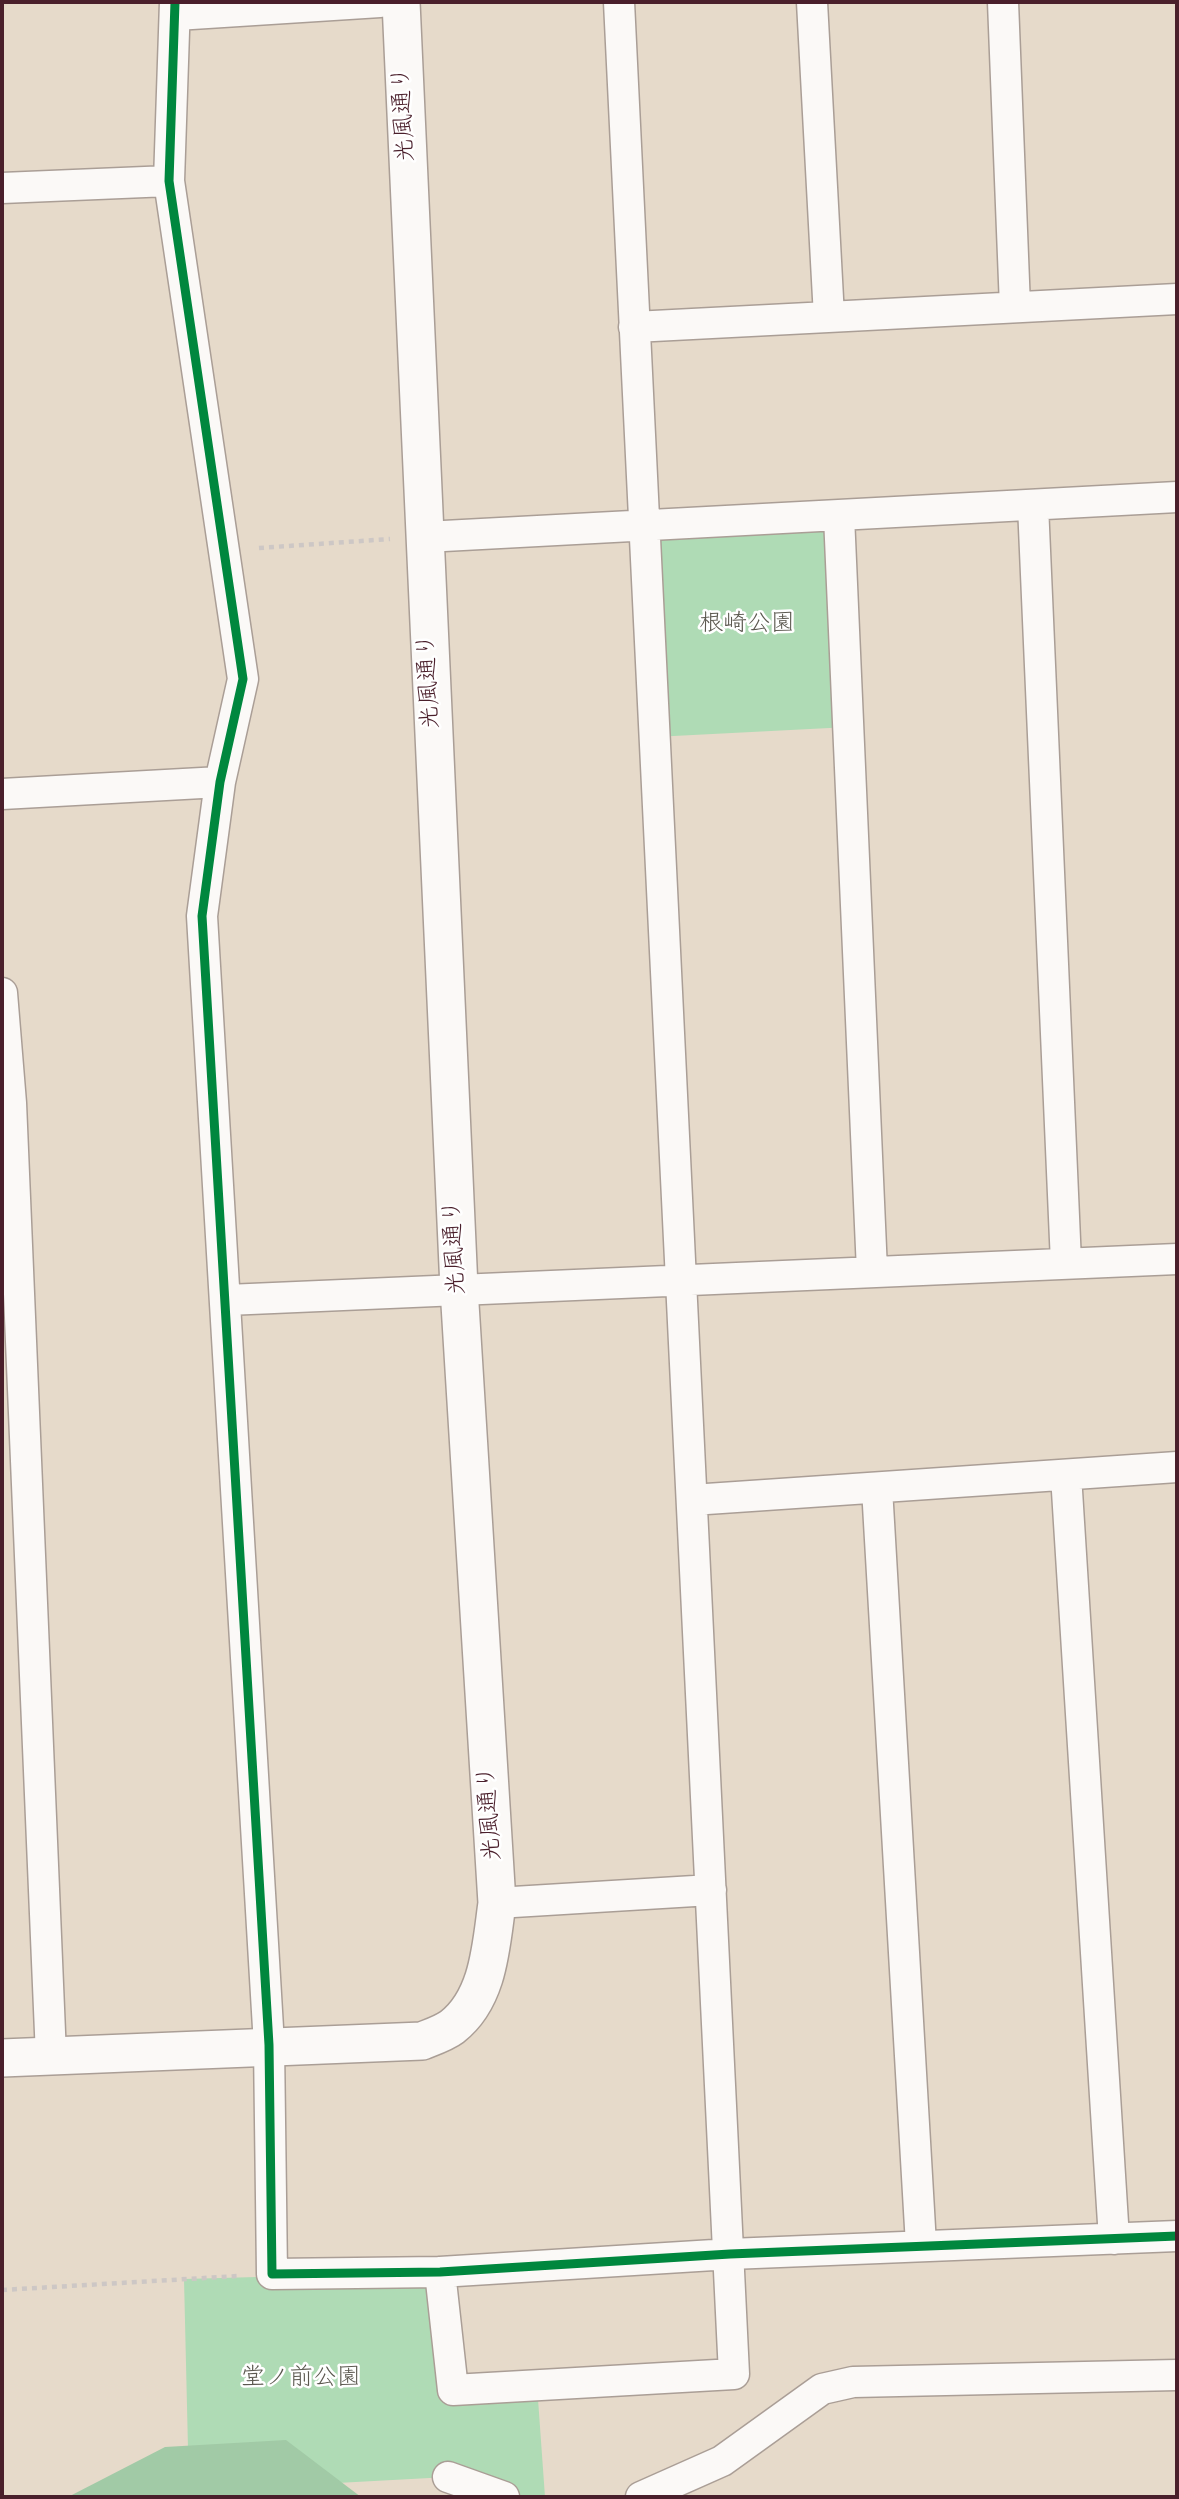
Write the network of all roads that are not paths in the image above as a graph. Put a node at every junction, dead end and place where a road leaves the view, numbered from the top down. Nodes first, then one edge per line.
1 (380, 2) edge
2 (401, 2) edge
3 (619, 2) edge
4 (812, 2) edge
5 (1003, 2) edge
6 (176, 9) edge
7 (169, 181) junction
8 (2, 188) edge
9 (1177, 299) edge
10 (1016, 307) junction
11 (829, 317) junction
12 (634, 327) junction
13 (1177, 497) edge
14 (1033, 505) junction
15 (839, 516) junction
16 (644, 526) junction
17 (425, 537) junction
18 (220, 782) junction
19 (2, 794) edge
20 (2, 993) edge
21 (6, 1103) edge
22 (1177, 1259) edge
23 (1066, 1263) junction
24 (873, 1271) junction
25 (681, 1279) junction
26 (459, 1288) junction
27 (227, 1300) junction
28 (1177, 1467) edge
29 (1066, 1475) junction
30 (877, 1488) junction
31 (692, 1500) junction
32 (711, 1890) junction
33 (498, 1903) junction
34 (269, 2045) junction
35 (51, 2056) junction
36 (2, 2058) edge
37 (1177, 2236) edge
38 (1114, 2239) junction
39 (920, 2245) junction
40 (730, 2254) junction
41 (440, 2272) junction
42 (1177, 2375) edge
43 (448, 2477) dead end
44 (503, 2497) edge
45 (641, 2497) edge

1 - 6 street
2 - 17 street, 光風通り
3 - 12 street
4 - 11 street
5 - 10 street
6 - 7 street
7 - 8 street
7 - 18 street
9 - 10 street
10 - 11 street
11 - 12 street
12 - 16 street
13 - 14 street
14 - 15 street
14 - 23 street
15 - 16 street
15 - 24 street
16 - 17 street
16 - 25 street
17 - 26 street, 光風通り
18 - 19 street
18 - 27 street
20 - 21 street
21 - 35 street
22 - 23 street
23 - 24 street
24 - 25 street
25 - 26 street
25 - 31 street
26 - 27 street
26 - 33 street, 光風通り
27 - 34 street
28 - 29 street
29 - 30 street
29 - 38 street
30 - 31 street
30 - 39 street
31 - 32 street
32 - 33 street
32 - 40 street
33 - 34 street, 光風通り
34 - 35 street, 光風通り
34 - 41 street
35 - 36 street, 光風通り
37 - 38 street
38 - 39 street
39 - 40 street
40 - 41 street
40 - 41 street
42 - 45 street
43 - 44 street

